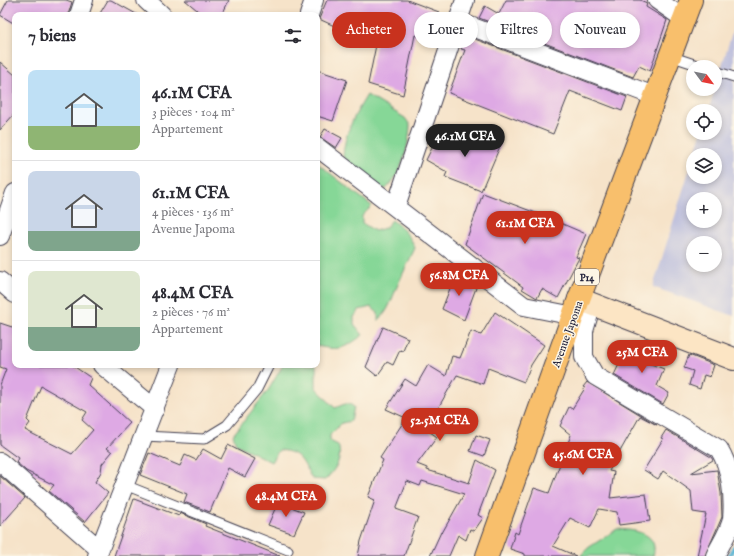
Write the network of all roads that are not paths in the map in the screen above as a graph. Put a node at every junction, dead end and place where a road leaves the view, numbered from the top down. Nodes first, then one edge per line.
1 (84, 0) edge
2 (146, 0) edge
3 (314, 0) edge
4 (465, 0) edge
5 (657, 0) edge
6 (687, 9) edge
7 (80, 12) edge
8 (159, 12) edge
9 (310, 12) edge
10 (460, 12) edge
11 (478, 29) edge
12 (448, 48) edge
13 (670, 56) junction
14 (686, 61) edge
15 (722, 73) edge
16 (734, 77) edge
17 (654, 96) junction
18 (320, 149) edge
19 (12, 202) edge
20 (396, 206) junction
21 (0, 236) edge
22 (0, 281) edge
23 (12, 291) edge
24 (582, 307) junction
25 (734, 359) edge
26 (106, 368) edge
27 (170, 368) edge
28 (268, 368) edge
29 (155, 409) junction
30 (144, 436) junction
31 (0, 462) edge
32 (125, 485) junction
33 (288, 550) dead end
34 (98, 553) edge
35 (487, 556) edge
36 (715, 556) edge

1 - 7 street
2 - 8 street
3 - 9 street
4 - 10 street
5 - 6 street
6 - 13 main road, Avenue Japoma / P14
11 - 17 street
12 - 20 street
13 - 14 lane
13 - 17 main road, Avenue Japoma / P14
15 - 16 lane
17 - 24 main road, Avenue Japoma / P14
18 - 20 street
19 - 21 street
20 - 24 street
22 - 23 street
24 - 25 street
24 - 35 main road, Avenue Japoma / P14
24 - 36 street
26 - 29 street
27 - 29 street
28 - 30 lane
29 - 30 street
30 - 32 street
31 - 34 street
32 - 33 lane
32 - 34 street

